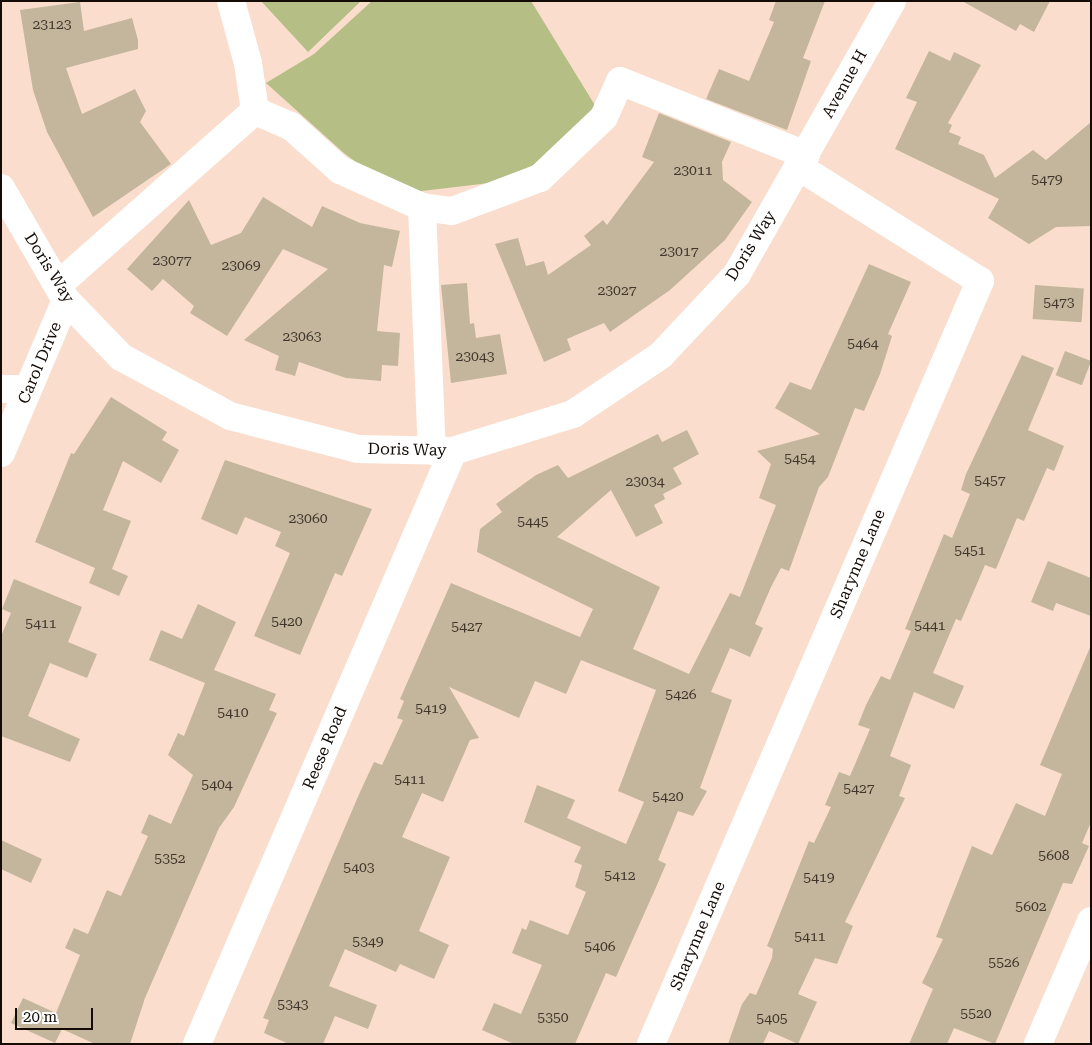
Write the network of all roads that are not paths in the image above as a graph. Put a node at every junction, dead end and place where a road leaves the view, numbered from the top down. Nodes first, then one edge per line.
1 (231, 1) edge
2 (892, 1) edge
3 (255, 111) junction
4 (802, 161) junction
5 (1, 188) edge
6 (422, 207) junction
7 (62, 293) junction
8 (1, 389) edge
9 (28, 389) junction
10 (442, 451) junction
11 (1, 453) edge
12 (1091, 921) edge
13 (197, 1044) edge
14 (651, 1044) edge
15 (1038, 1044) edge

1 - 3 street
2 - 4 street, Avenue H
3 - 6 street
3 - 7 street
4 - 6 street
4 - 10 street, Doris Way
4 - 14 street, Sharynne Lane
5 - 7 street, Doris Way
6 - 10 street
7 - 9 street, Carol Drive
7 - 10 street, Doris Way
8 - 9 street
9 - 11 street, Carol Drive
10 - 13 street, Reese Road
12 - 15 street

